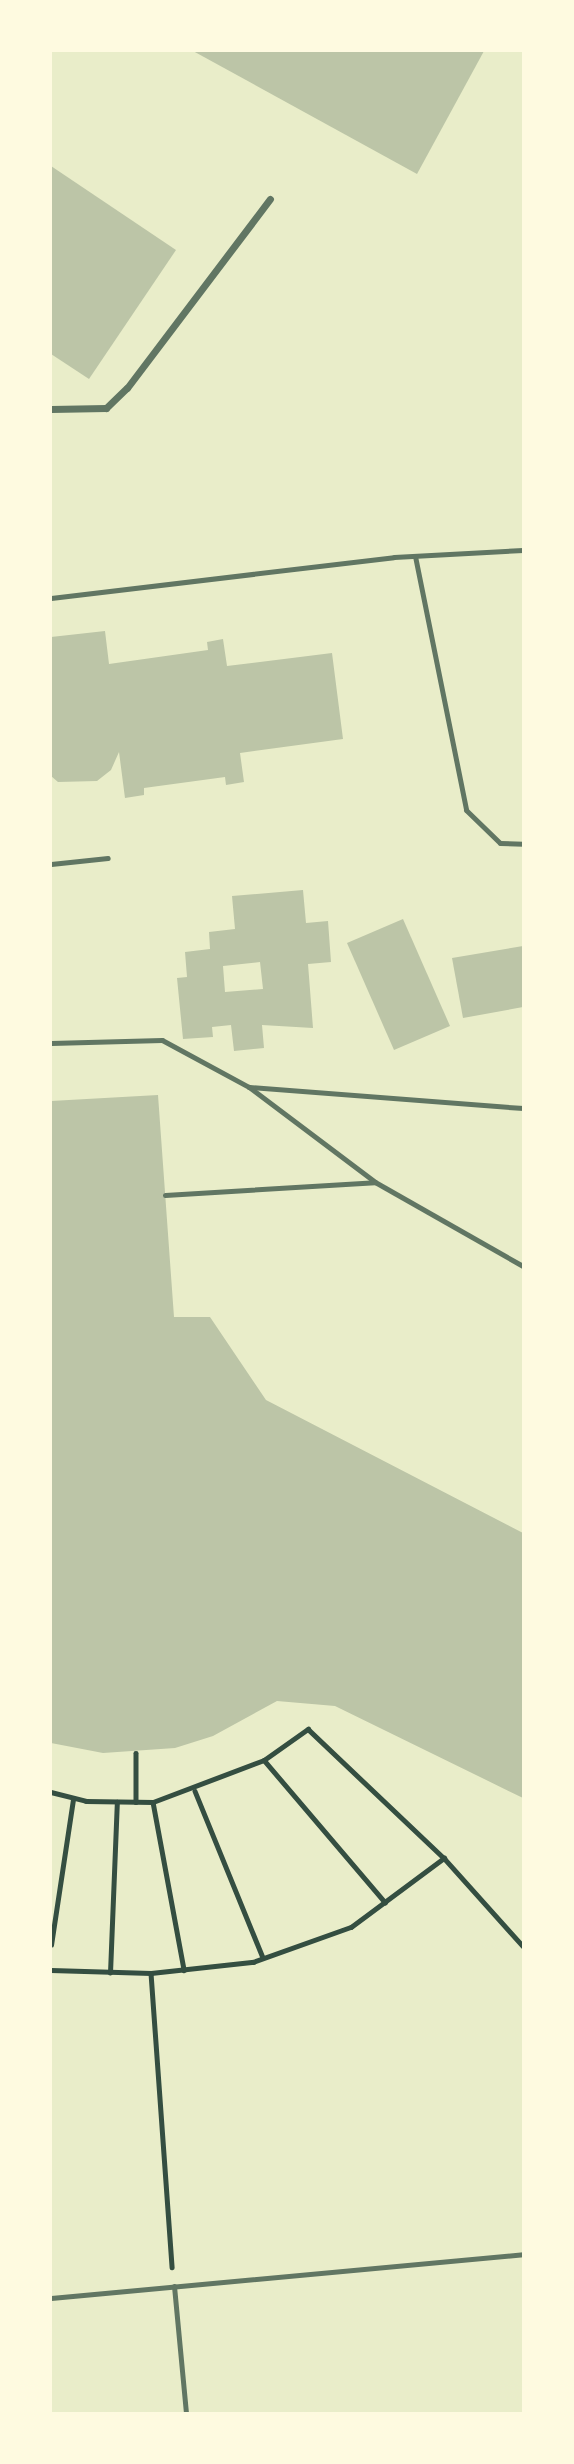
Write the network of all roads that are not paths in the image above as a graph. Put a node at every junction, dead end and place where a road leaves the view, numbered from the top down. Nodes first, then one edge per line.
1 (270, 200) dead end
2 (51, 409) edge
3 (523, 550) edge
4 (415, 556) junction
5 (51, 598) edge
6 (523, 844) edge
7 (108, 858) dead end
8 (51, 864) edge
9 (51, 1043) edge
10 (249, 1087) junction
11 (523, 1108) edge
12 (375, 1182) junction
13 (165, 1195) dead end
14 (523, 1266) edge
15 (523, 2254) edge
16 (174, 2286) junction
17 (51, 2298) edge
18 (187, 2413) edge

1 - 2 street
3 - 4 lane
4 - 5 lane
4 - 6 lane
7 - 8 lane
9 - 10 lane
10 - 11 lane
10 - 12 lane
12 - 13 lane
12 - 14 lane
15 - 16 lane
16 - 17 lane
16 - 18 lane

